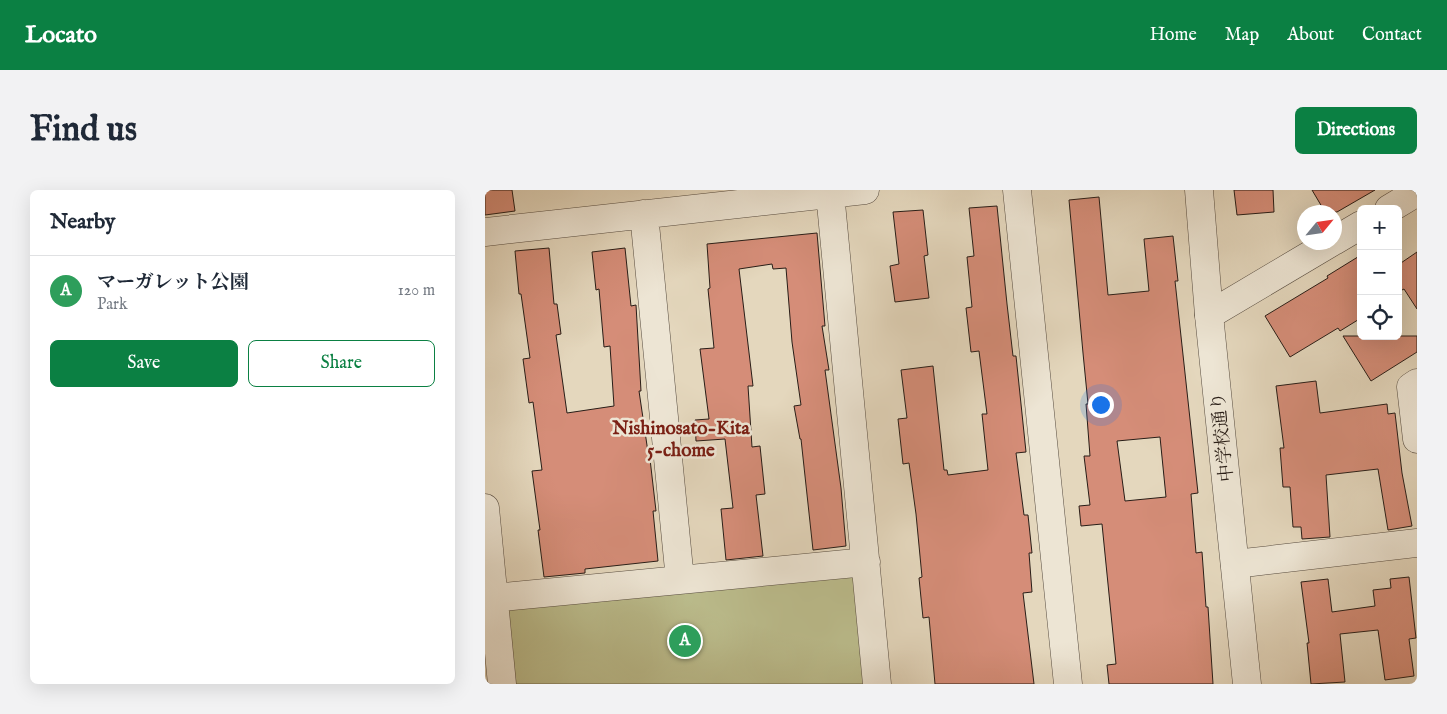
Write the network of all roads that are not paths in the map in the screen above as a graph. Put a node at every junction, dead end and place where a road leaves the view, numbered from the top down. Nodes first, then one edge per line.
1 (865, 190) edge
2 (1017, 190) edge
3 (1199, 190) edge
4 (1417, 192) edge
5 (830, 193) junction
6 (1396, 205) edge
7 (644, 214) junction
8 (1357, 228) edge
9 (485, 232) edge
10 (1342, 237) edge
11 (1319, 250) edge
12 (1209, 315) junction
13 (1417, 383) edge
14 (1417, 439) edge
15 (485, 508) edge
16 (1417, 543) edge
17 (866, 562) junction
18 (1235, 564) junction
19 (680, 580) junction
20 (493, 598) junction
21 (502, 684) edge
22 (877, 684) edge
23 (1068, 684) edge
24 (1247, 684) edge

1 - 5 street
2 - 23 street
3 - 12 street, 中学校通り
4 - 6 street
5 - 7 street
5 - 17 street
7 - 9 street
7 - 19 street
8 - 10 street
11 - 12 street
12 - 18 street, 中学校通り
13 - 14 street
15 - 20 street
16 - 18 street
17 - 19 street
17 - 22 street
18 - 24 street, 中学校通り
19 - 20 street
20 - 21 street

